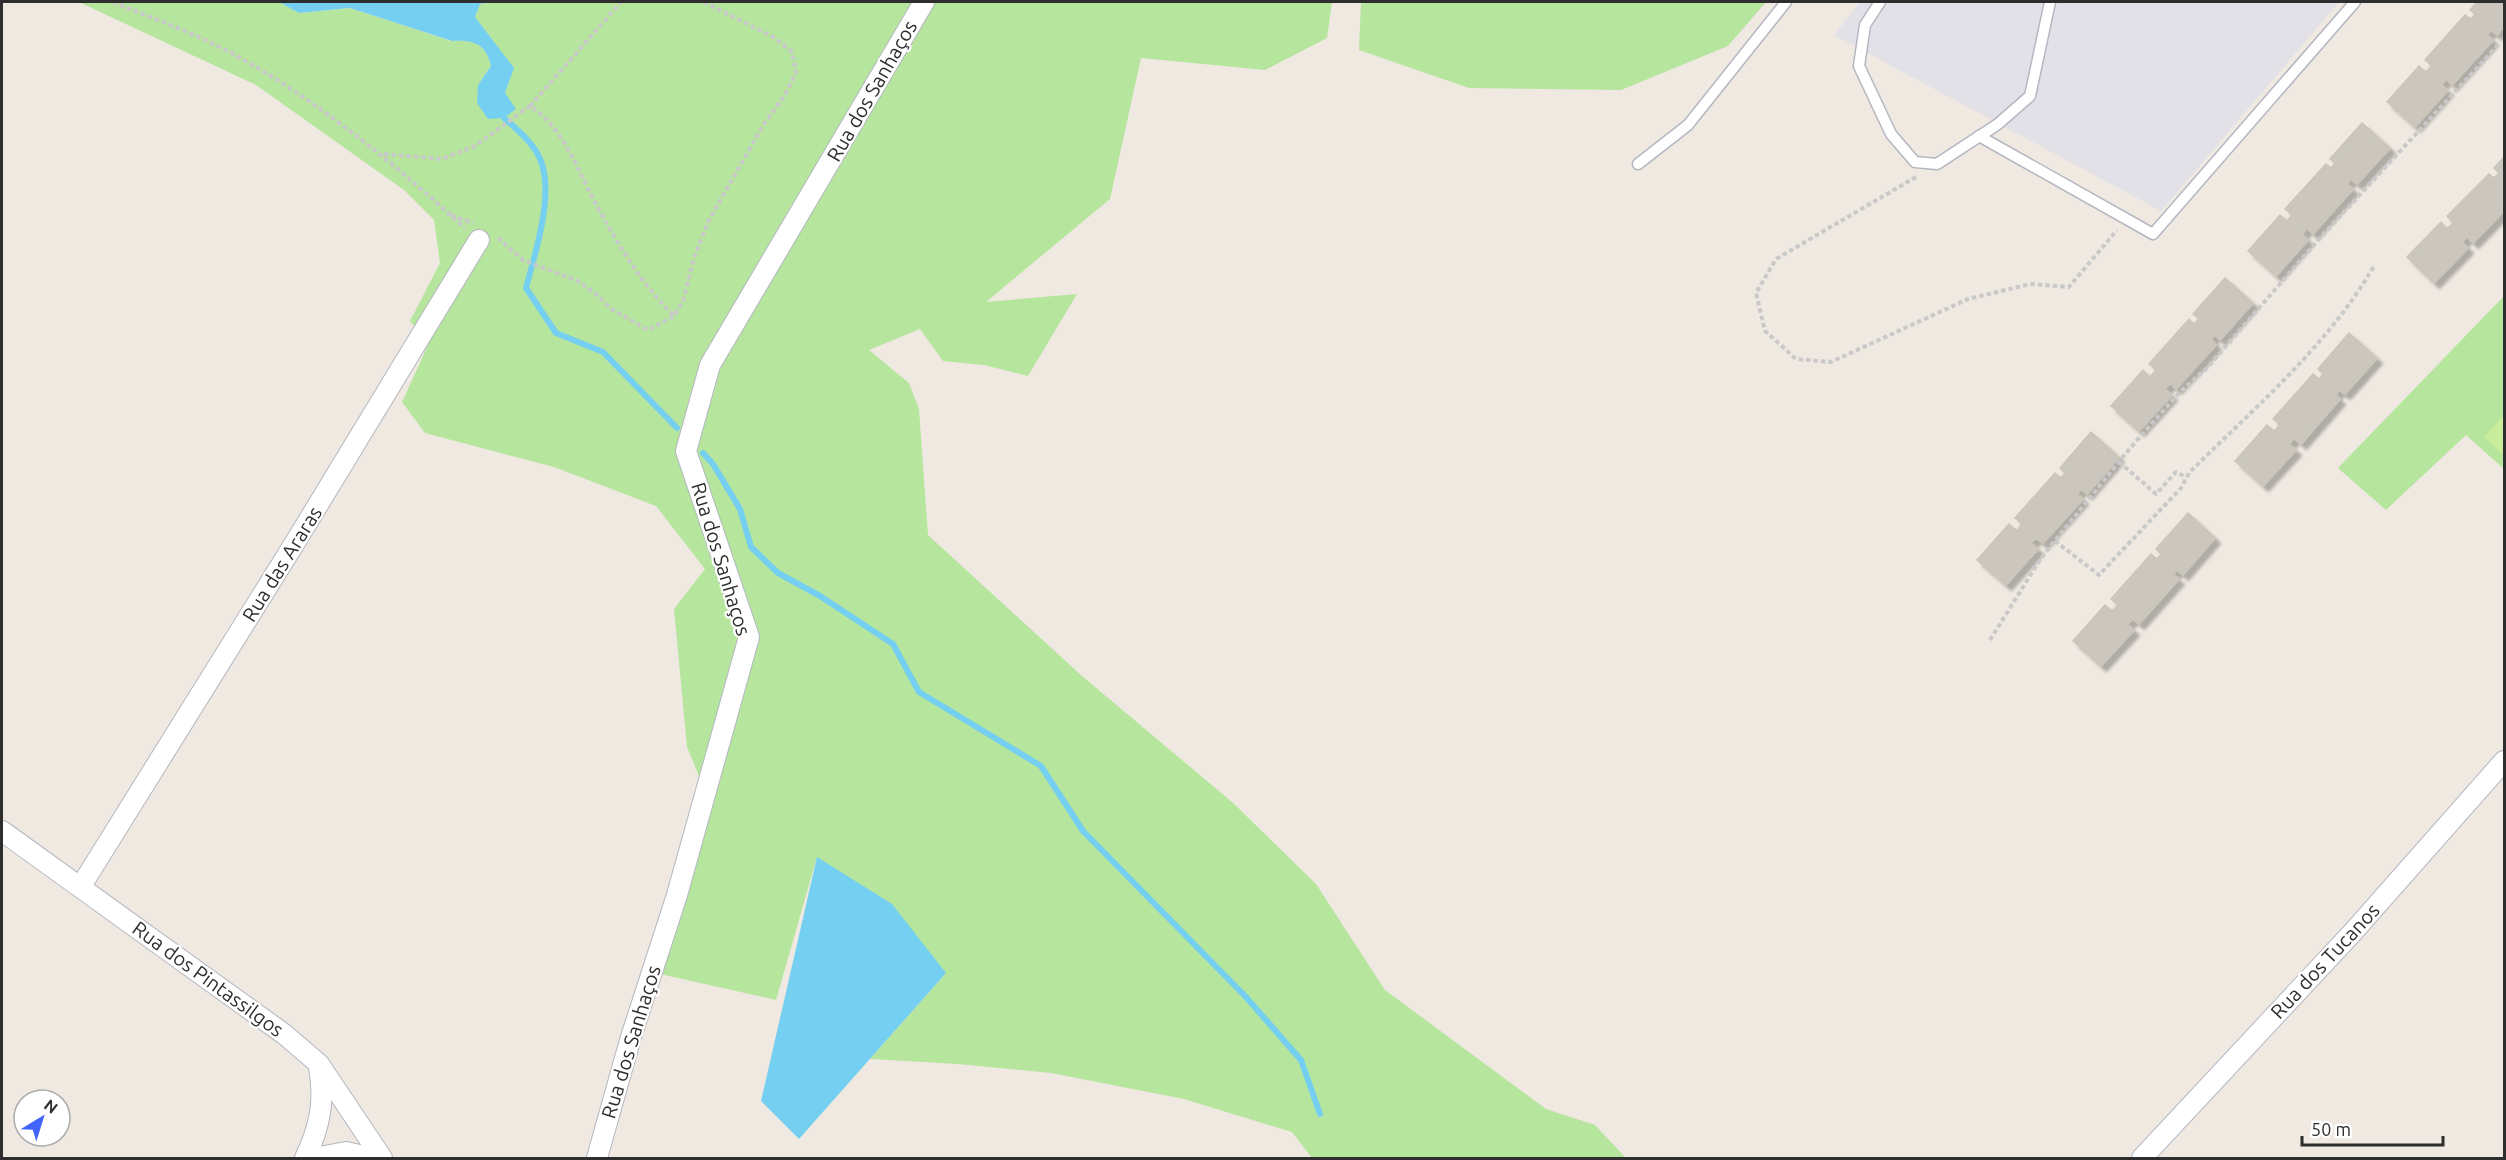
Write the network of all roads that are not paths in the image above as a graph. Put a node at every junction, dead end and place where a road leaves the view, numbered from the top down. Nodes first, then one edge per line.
1 (924, 2) edge
2 (1786, 2) edge
3 (1880, 2) edge
4 (2050, 2) edge
5 (2355, 2) edge
6 (1979, 136) junction
7 (1638, 164) dead end
8 (479, 240) road end
9 (2505, 761) edge
10 (2, 831) edge
11 (81, 886) junction
12 (319, 1064) junction
13 (305, 1158) edge
14 (314, 1158) edge
15 (372, 1158) edge
16 (382, 1158) edge
17 (597, 1158) edge
18 (2142, 1158) edge

1 - 17 street, Rua dos Sanhaços
2 - 7 lane
3 - 6 lane
4 - 6 lane
5 - 6 lane
8 - 11 street, Rua das Araras
9 - 18 street, Rua dos Tucanos
10 - 11 street, Rua dos Pintassilgos
11 - 12 street, Rua dos Pintassilgos
12 - 13 street
12 - 16 street, Rua dos Pintassilgos
14 - 15 street

